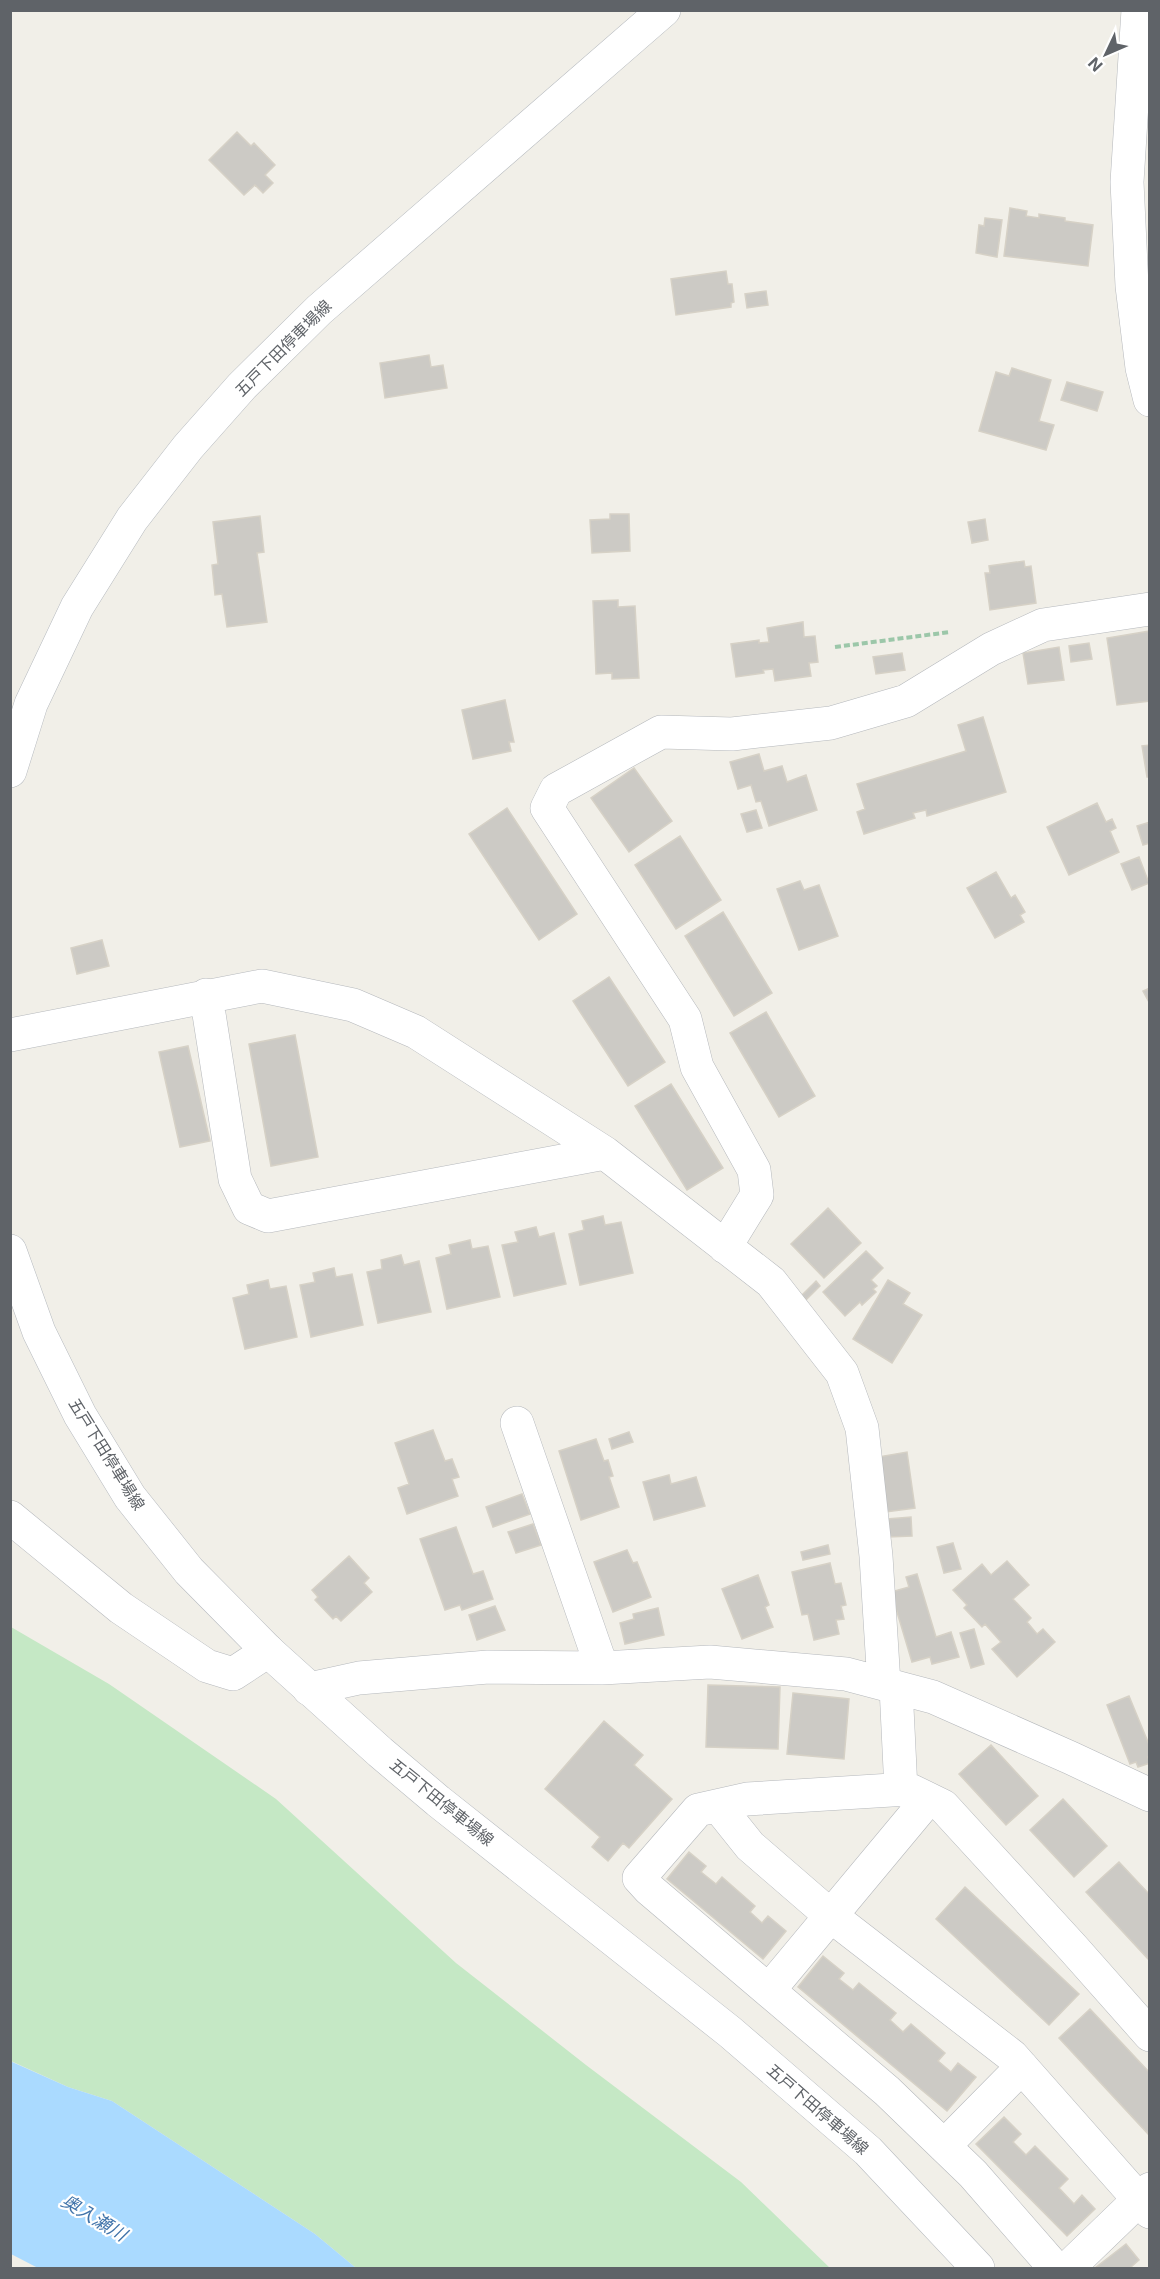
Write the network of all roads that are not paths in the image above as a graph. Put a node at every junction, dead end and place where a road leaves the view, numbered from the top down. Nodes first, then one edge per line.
1 (664, 10) edge
2 (1138, 10) edge
3 (1149, 399) edge
4 (1149, 609) edge
5 (10, 771) edge
6 (206, 996) junction
7 (10, 1035) edge
8 (605, 1153) junction
9 (725, 1247) junction
10 (10, 1251) edge
11 (517, 1423) dead end
12 (10, 1517) edge
13 (268, 1651) junction
14 (603, 1668) junction
15 (890, 1685) junction
16 (309, 1689) junction
17 (914, 1794) junction
18 (1149, 1795) edge
19 (718, 1806) junction
20 (831, 1916) junction
21 (769, 1990) junction
22 (1149, 2035) edge
23 (1022, 2067) junction
24 (944, 2146) junction
25 (1146, 2200) edge
26 (978, 2268) edge
27 (1055, 2268) edge
28 (1068, 2268) edge

1 - 5 street, 五戸下田停車場線
2 - 3 street
4 - 9 street
6 - 7 street
6 - 8 street
6 - 8 street
8 - 9 street
9 - 15 street
10 - 13 street, 五戸下田停車場線
11 - 14 street
12 - 13 street
13 - 16 street, 五戸下田停車場線
14 - 15 street
14 - 16 street
15 - 17 street
15 - 18 street
16 - 26 street, 五戸下田停車場線
17 - 19 street
17 - 20 street
17 - 22 street
19 - 20 street
19 - 21 street
20 - 21 street
20 - 23 street
21 - 24 street
23 - 24 street
23 - 25 street
24 - 27 street
25 - 28 street

